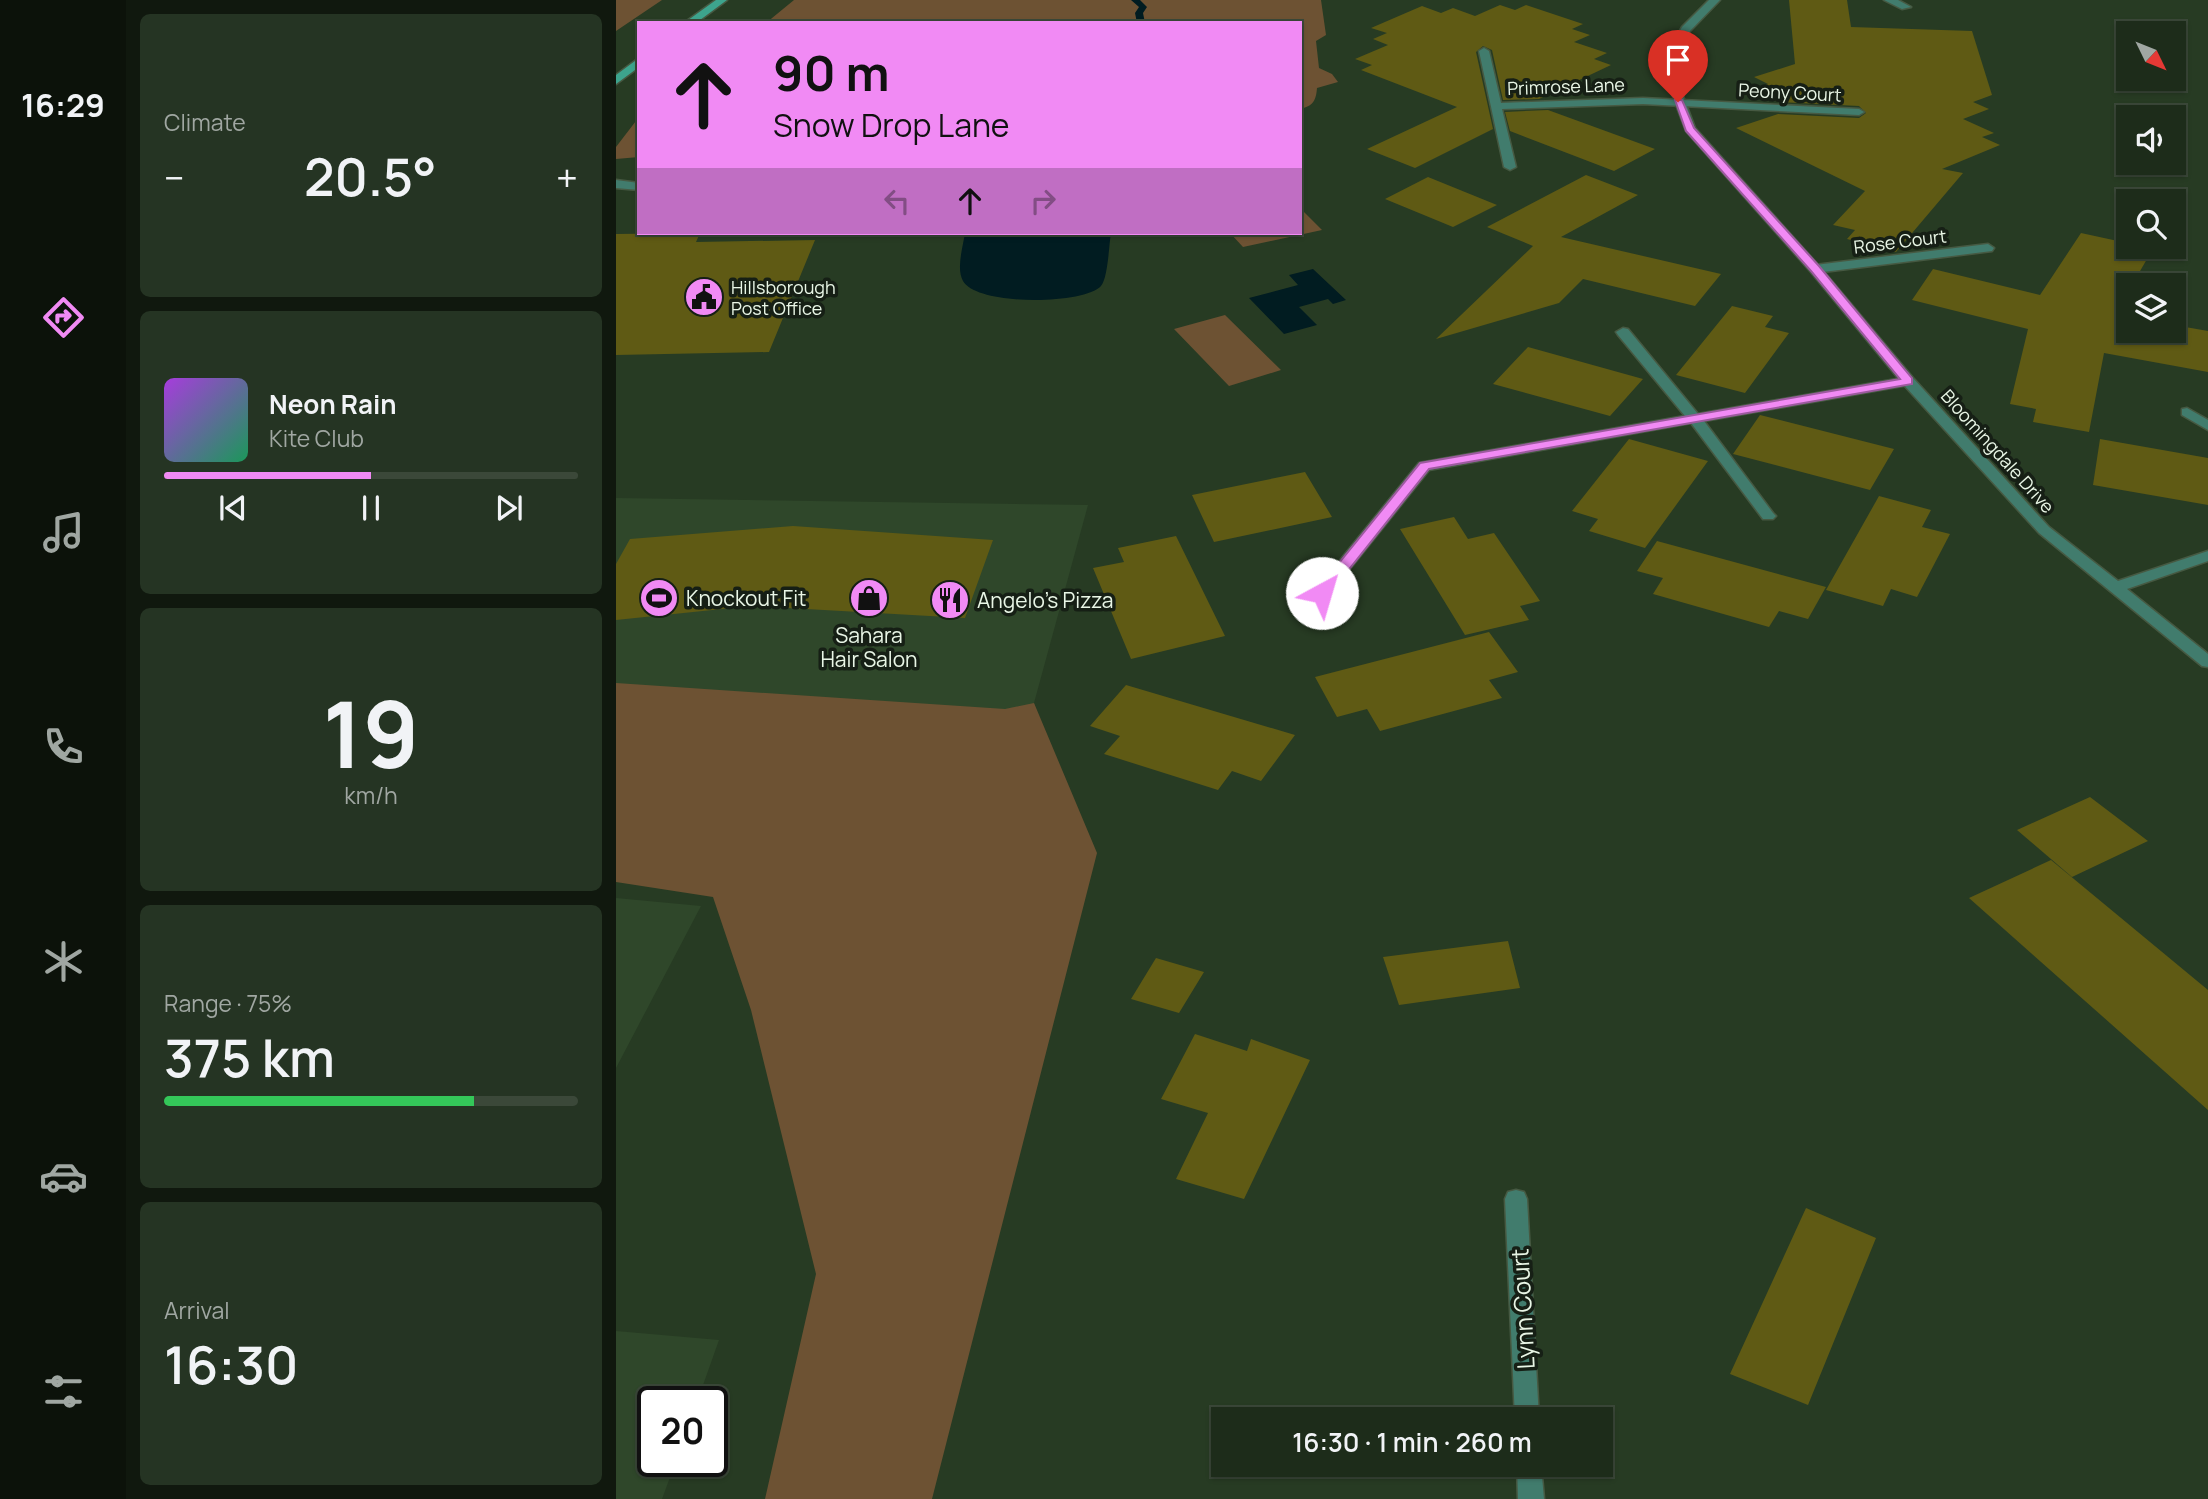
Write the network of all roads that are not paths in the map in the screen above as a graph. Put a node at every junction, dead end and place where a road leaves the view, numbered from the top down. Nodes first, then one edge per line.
1 (722, 0) edge
2 (1715, 0) edge
3 (1888, 0) edge
4 (1906, 6) dead end
5 (691, 21) edge
6 (1484, 51) dead end
7 (637, 63) edge
8 (616, 81) edge
9 (1678, 102) junction
10 (1497, 106) junction
11 (1859, 112) dead end
12 (1510, 167) dead end
13 (617, 185) edge
14 (637, 187) edge
15 (1989, 248) dead end
16 (1815, 269) junction
17 (1623, 331) dead end
18 (1908, 381) junction
19 (2187, 412) dead end
20 (1694, 418) junction
21 (2208, 426) edge
22 (1768, 516) dead end
23 (2208, 556) edge
24 (2116, 587) junction
25 (1322, 593) dead end
26 (2208, 662) edge
27 (1516, 1199) dead end
28 (1526, 1407) edge
29 (1530, 1477) edge
30 (1531, 1499) edge

1 - 5 main road
2 - 9 street, Bloomingdale Drive
3 - 4 street
6 - 10 street
7 - 8 main road
9 - 10 street, Primrose Lane
9 - 11 street, Peony Court
9 - 16 street, Bloomingdale Drive
10 - 12 street
13 - 14 street
15 - 16 street, Rose Court
16 - 18 street, Bloomingdale Drive
17 - 20 street
18 - 20 street
18 - 24 street, Bloomingdale Drive
19 - 21 street
20 - 22 street
20 - 25 street
23 - 24 street
24 - 26 street, Bloomingdale Drive
27 - 28 street, Lynn Court
29 - 30 street

